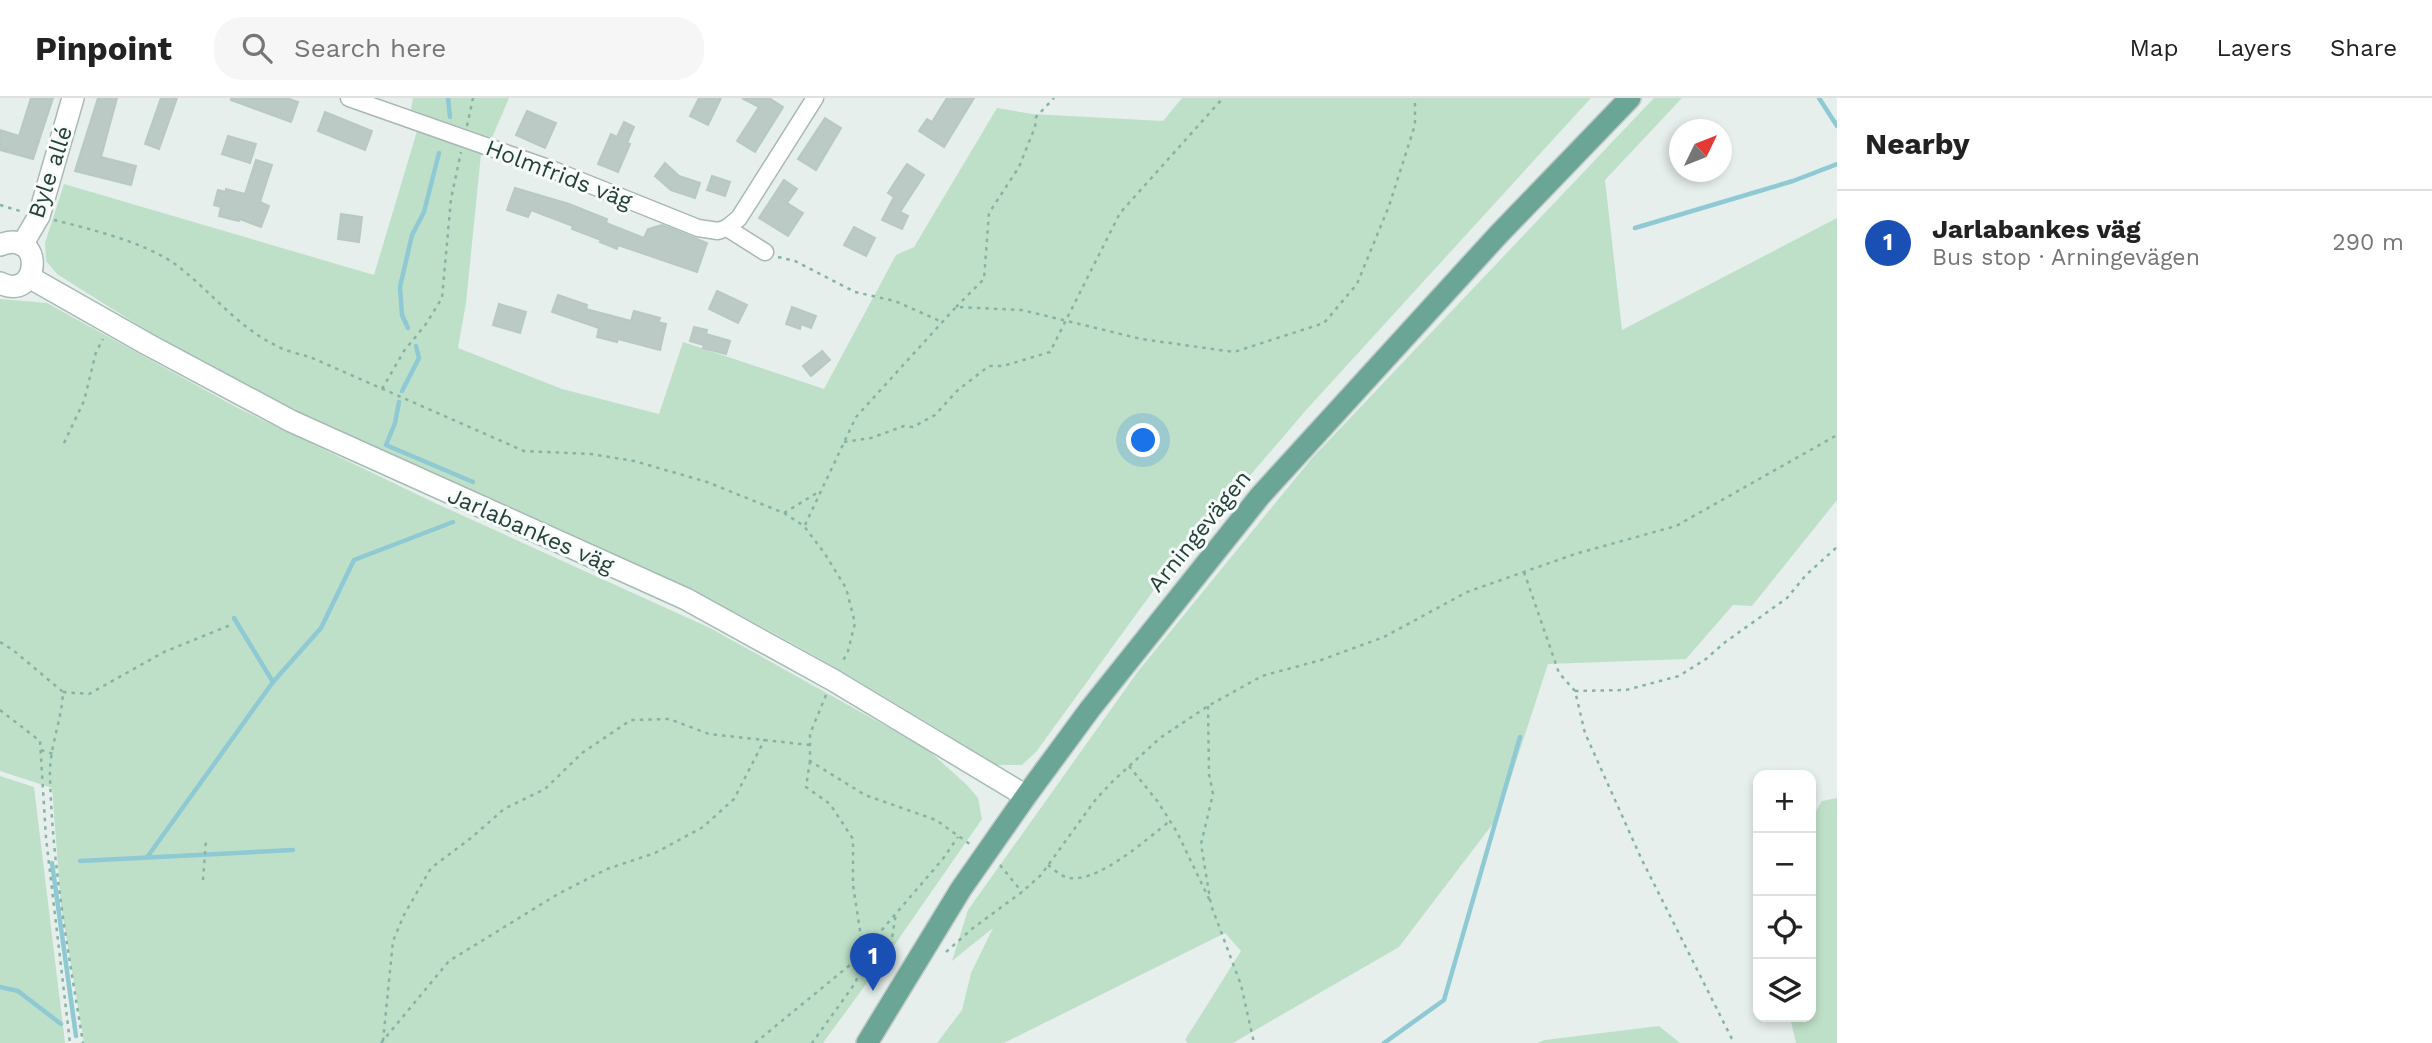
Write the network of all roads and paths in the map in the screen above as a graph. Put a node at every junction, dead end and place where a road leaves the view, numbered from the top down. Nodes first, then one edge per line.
1 (73, 98) edge
2 (349, 98) edge
3 (473, 98) edge
4 (815, 98) edge
5 (1054, 98) edge
6 (1223, 98) edge
7 (1415, 98) edge
8 (1630, 98) edge
9 (463, 138) junction
10 (0, 205) edge
11 (39, 216) junction
12 (727, 228) junction
13 (22, 244) junction
14 (0, 245) edge
15 (765, 252) joint
16 (29, 277) junction
17 (0, 283) edge
18 (956, 307) junction
19 (1067, 321) junction
20 (942, 322) junction
21 (111, 324) junction
22 (382, 389) junction
23 (1837, 435) edge
24 (844, 442) junction
25 (64, 443) dead end
26 (821, 491) junction
27 (784, 513) junction
28 (804, 526) junction
29 (1837, 547) edge
30 (1524, 572) junction
31 (233, 624) dead end
32 (0, 642) edge
33 (833, 680) junction
34 (1575, 691) junction
35 (62, 692) junction
36 (1209, 706) junction
37 (0, 710) edge
38 (765, 739) junction
39 (810, 745) junction
40 (41, 750) junction
41 (53, 754) junction
42 (810, 761) junction
43 (1129, 766) junction
44 (1026, 796) junction
45 (1170, 821) junction
46 (958, 837) junction
47 (206, 840) dead end
48 (971, 845) dead end
49 (999, 863) dead end
50 (1048, 865) junction
51 (203, 880) dead end
52 (1022, 892) junction
53 (1211, 905) junction
54 (896, 913) junction
55 (863, 950) junction
56 (946, 952) dead end
57 (879, 978) dead end
58 (382, 1042) edge
59 (70, 1043) edge
60 (83, 1043) edge
61 (755, 1043) edge
62 (812, 1043) edge
63 (867, 1043) edge
64 (1254, 1043) edge
65 (1734, 1043) edge

1 - 11 main road, Byle allé
2 - 9 street, Holmfrids väg
3 - 9 path
4 - 12 street
5 - 18 path
6 - 19 path
7 - 19 path
8 - 44 main road, Arningevägen
9 - 12 street, Holmfrids väg
9 - 22 path
10 - 11 path
11 - 13 main road, Byle allé
11 - 22 path
12 - 15 street, Holmfrids väg
13 - 14 main road
13 - 16 main road
15 - 20 path
16 - 17 main road
16 - 21 main road, Jarlabankes väg
18 - 19 path
18 - 20 path
19 - 24 path
20 - 24 path
21 - 25 path
21 - 33 main road, Jarlabankes väg
22 - 27 path
23 - 30 path
24 - 26 path
26 - 27 path
26 - 28 path
27 - 28 path
28 - 33 path
29 - 34 path
30 - 34 path
30 - 36 path
31 - 35 path
32 - 35 path
33 - 39 path
33 - 44 main road, Jarlabankes väg
34 - 65 path
35 - 41 path
36 - 43 path
36 - 53 path
37 - 40 path
38 - 39 path
38 - 58 path
38 - 58 path
39 - 42 path
40 - 41 path
40 - 59 path
41 - 60 path
42 - 46 path
42 - 55 path
43 - 45 path
43 - 50 path
44 - 63 main road, Arningevägen
45 - 50 path
45 - 53 path
46 - 48 path
46 - 54 path
47 - 51 path
49 - 52 path
50 - 52 path
52 - 56 path
53 - 64 path
54 - 55 path
54 - 57 path
55 - 61 path
55 - 62 path

